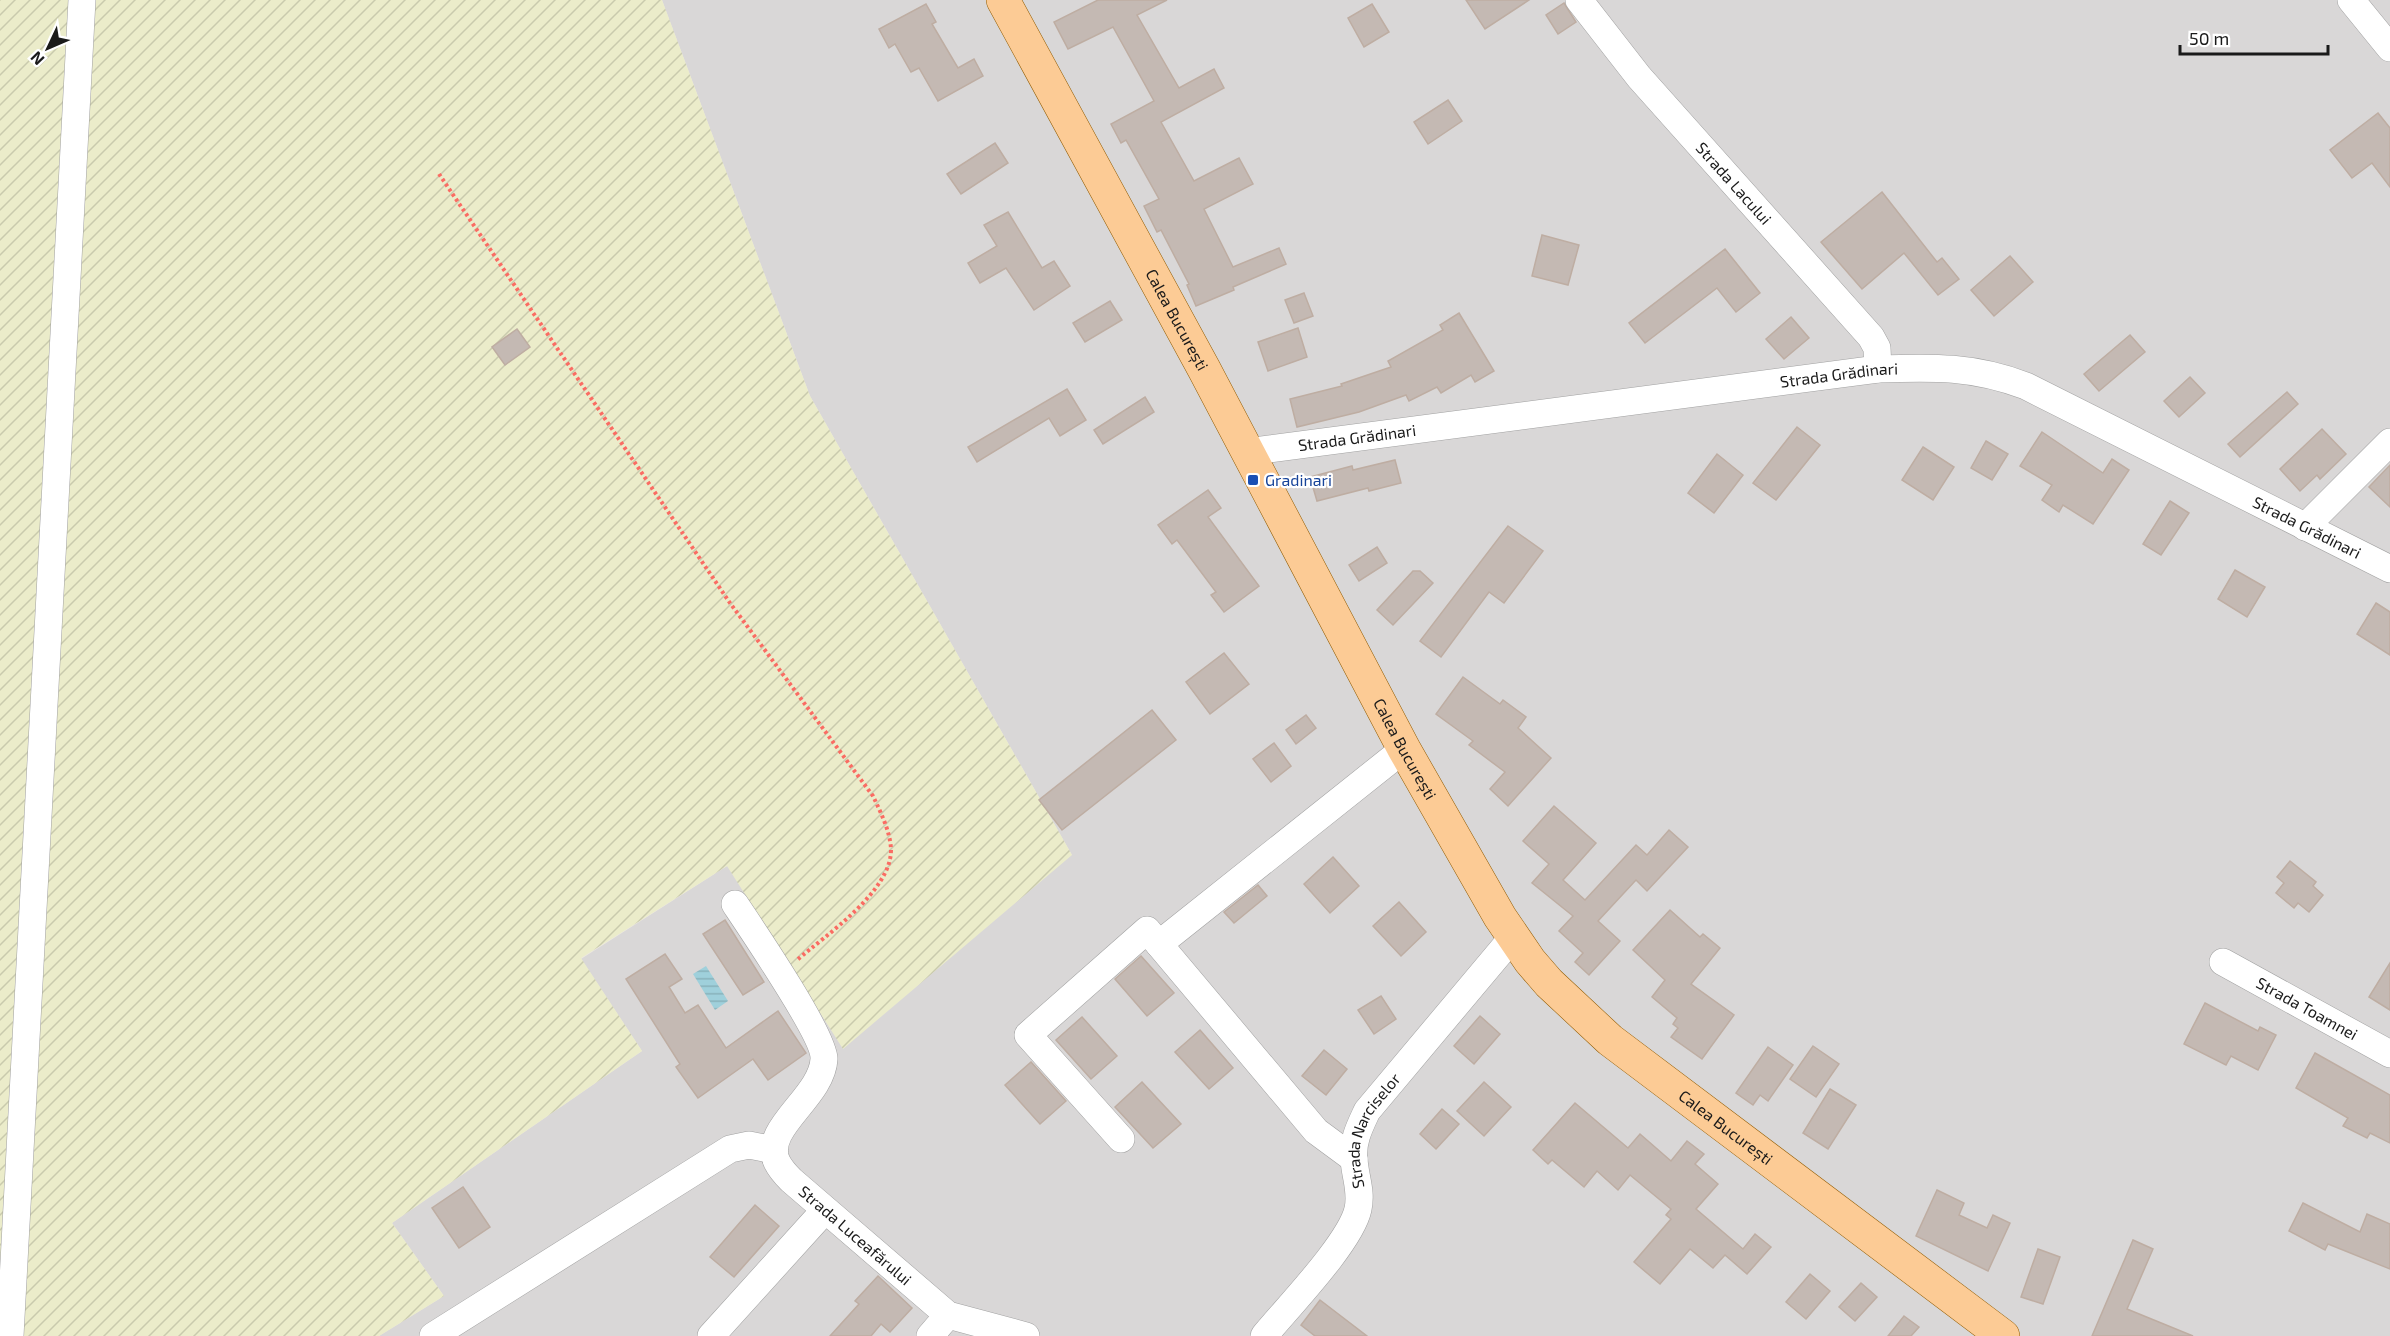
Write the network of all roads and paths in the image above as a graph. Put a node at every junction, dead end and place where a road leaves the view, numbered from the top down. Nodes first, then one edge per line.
1 (82, 0) edge
2 (1003, 0) edge
3 (1579, 0) edge
4 (2351, 0) edge
5 (2390, 48) edge
6 (439, 174) dead end
7 (1878, 369) junction
8 (2390, 442) edge
9 (1247, 452) junction
10 (2305, 526) junction
11 (2390, 570) edge
12 (1404, 748) junction
13 (735, 904) dead end
14 (1513, 937) junction
15 (1159, 944) junction
16 (2223, 962) dead end
17 (781, 975) junction
18 (2390, 1054) edge
19 (1121, 1139) dead end
20 (774, 1150) junction
21 (1354, 1159) junction
22 (825, 1210) junction
23 (948, 1315) junction
24 (1275, 1332) edge
25 (10, 1336) edge
26 (433, 1336) edge
27 (711, 1336) edge
28 (930, 1336) edge
29 (1026, 1336) edge
30 (2003, 1336) edge

1 - 25 street
2 - 9 main road, Calea București
3 - 7 street, Strada Lacului
4 - 5 street
6 - 17 path
7 - 9 street, Strada Grădinari
7 - 10 street, Strada Grădinari
8 - 10 street
9 - 12 main road, Calea București
10 - 11 street, Strada Grădinari
12 - 14 main road, Calea București
12 - 15 street
13 - 17 street
14 - 21 street, Strada Narciselor
14 - 30 main road, Calea București
15 - 19 street
15 - 21 street
16 - 18 street, Strada Toamnei
17 - 20 street
20 - 22 street, Strada Luceafărului
20 - 26 street
21 - 24 street, Strada Narciselor
22 - 23 street, Strada Luceafărului
22 - 27 street
23 - 28 street
23 - 29 street, Strada Luceafărului

